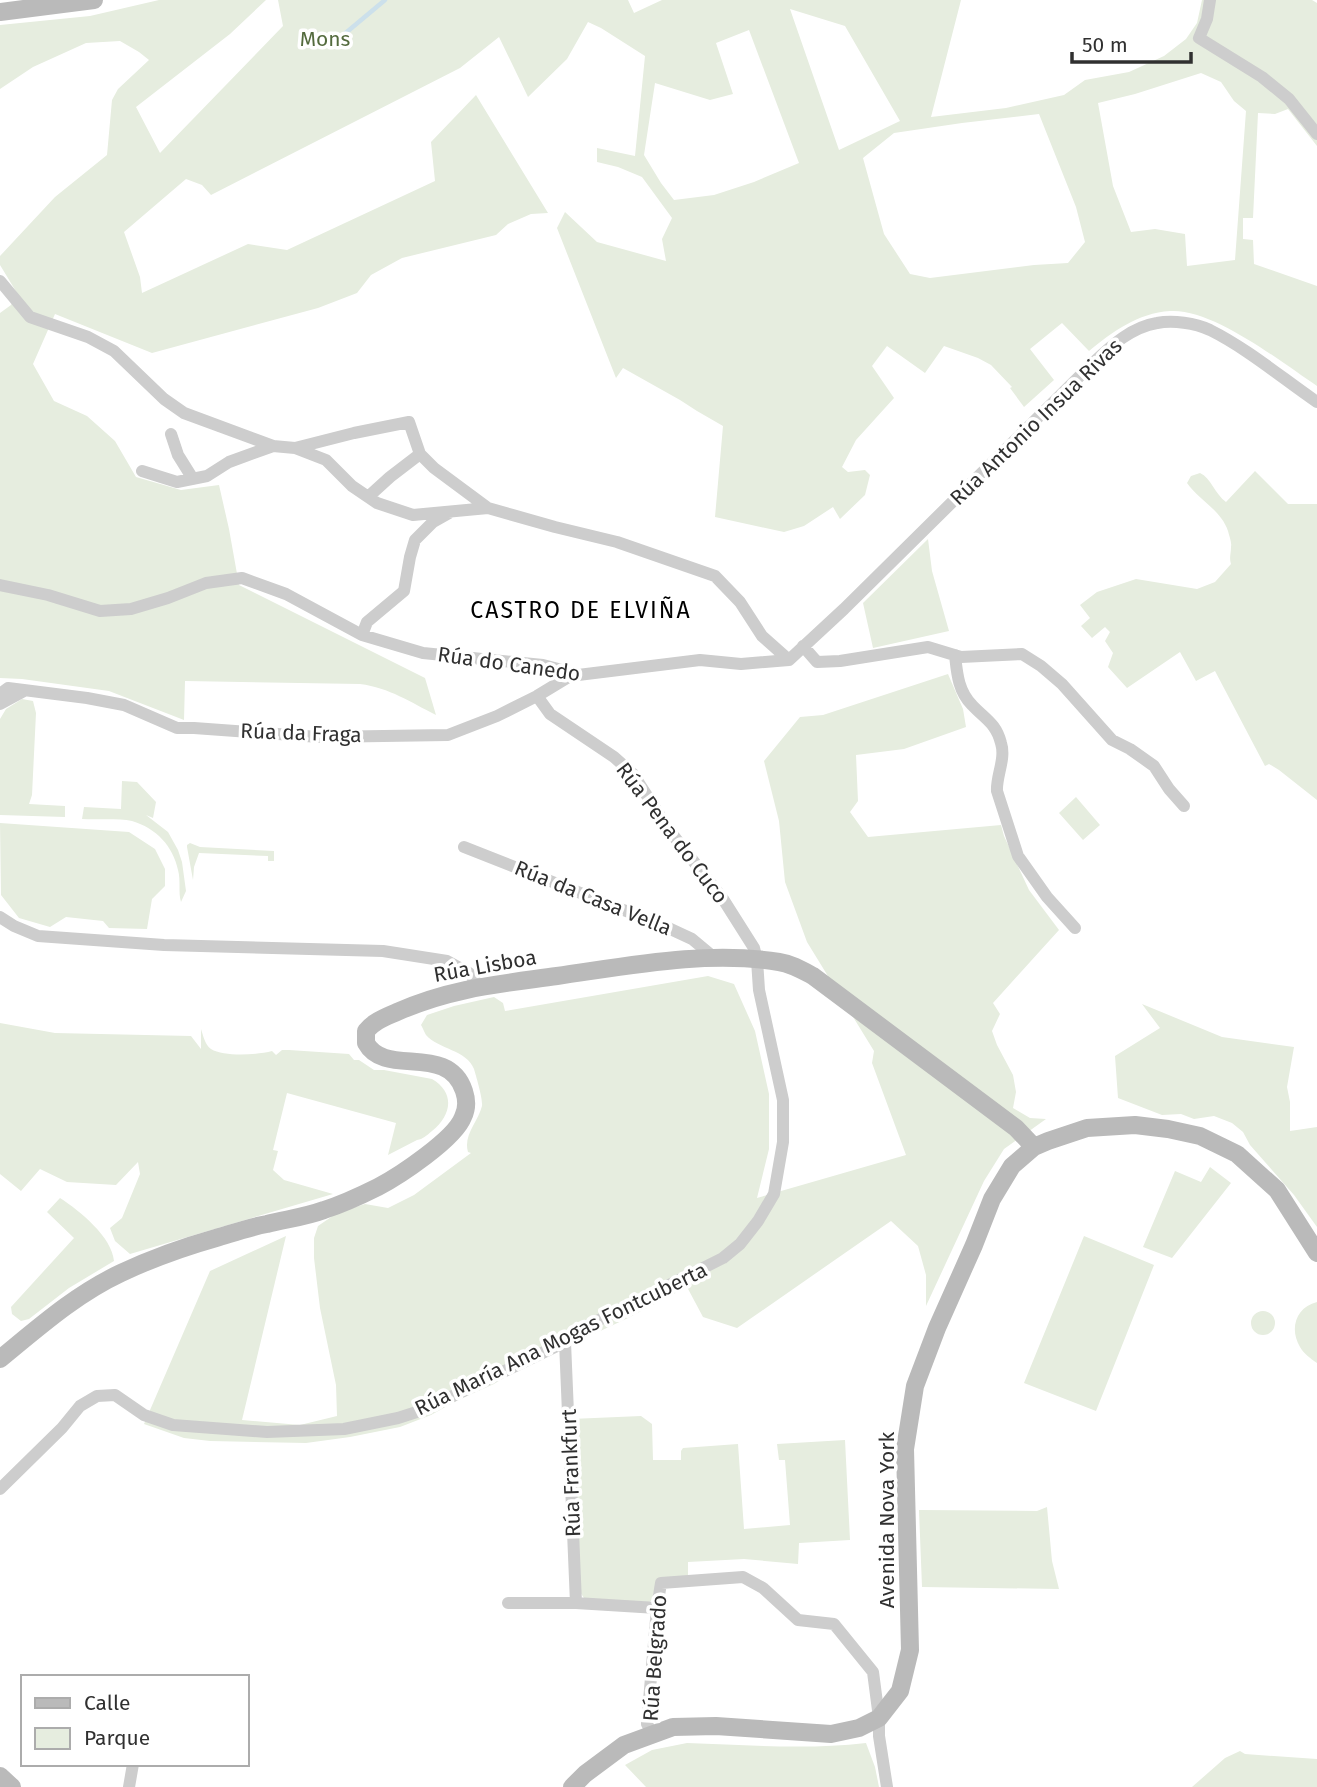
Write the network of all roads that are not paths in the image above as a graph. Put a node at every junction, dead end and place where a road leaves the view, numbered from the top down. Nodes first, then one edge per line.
1 (94, 0) edge
2 (1210, 0) edge
3 (0, 12) edge
4 (1317, 134) edge
5 (0, 281) edge
6 (1317, 402) edge
7 (171, 435) dead end
8 (273, 446) junction
9 (295, 448) junction
10 (420, 454) junction
11 (142, 471) dead end
12 (193, 479) junction
13 (368, 497) junction
14 (488, 508) junction
15 (456, 510) junction
16 (0, 585) edge
17 (362, 635) junction
18 (803, 646) junction
19 (955, 654) junction
20 (789, 660) junction
21 (570, 676) junction
22 (3, 690) edge
23 (24, 691) junction
24 (537, 696) junction
25 (0, 704) edge
26 (1184, 806) dead end
27 (464, 847) dead end
28 (0, 917) edge
29 (1075, 928) dead end
30 (716, 959) junction
31 (757, 960) junction
32 (479, 986) junction
33 (1034, 1147) junction
34 (1317, 1253) edge
35 (565, 1342) junction
36 (0, 1359) edge
37 (0, 1489) edge
38 (508, 1603) dead end
39 (576, 1603) junction
40 (657, 1608) junction
41 (879, 1718) junction
42 (653, 1735) junction
43 (133, 1766) edge
44 (0, 1776) edge
45 (12, 1787) edge
46 (129, 1787) edge
47 (572, 1787) edge
48 (887, 1787) edge

1 - 3 street
2 - 4 street
5 - 8 street
6 - 18 street, Rúa Antonio Insua Rivas
7 - 12 street
8 - 9 street
8 - 12 street
9 - 10 street
9 - 13 street
10 - 13 street
10 - 14 street
11 - 12 street
13 - 15 street
14 - 15 street
14 - 20 street
15 - 17 street
16 - 17 street, Rúa do Canedo
17 - 21 street, Rúa do Canedo
18 - 19 street
18 - 20 street, Rúa Antonio Insua Rivas
19 - 26 street
19 - 29 street
20 - 21 street, Rúa do Canedo
21 - 24 street, Rúa da Fraga
22 - 23 street, Rúa da Fraga
23 - 24 street, Rúa da Fraga
23 - 25 street
24 - 31 street, Rúa Pena do Cuco
27 - 30 street, Rúa da Casa Vella
28 - 32 street
30 - 31 street, Rúa Lisboa
30 - 32 street, Rúa Lisboa
31 - 33 street, Rúa Lisboa
31 - 35 street, Rúa María Ana Mogas Fontcuberta
32 - 36 street, Rúa Lisboa
33 - 34 street, Avenida Nova York
33 - 41 street, Avenida Nova York
35 - 37 street, Rúa María Ana Mogas Fontcuberta
35 - 39 street, Rúa Frankfurt
38 - 39 street
39 - 40 street
40 - 41 street, Rúa Belgrado
40 - 42 street, Rúa Belgrado
41 - 42 street
41 - 48 street
42 - 47 street
43 - 46 street
44 - 45 street

